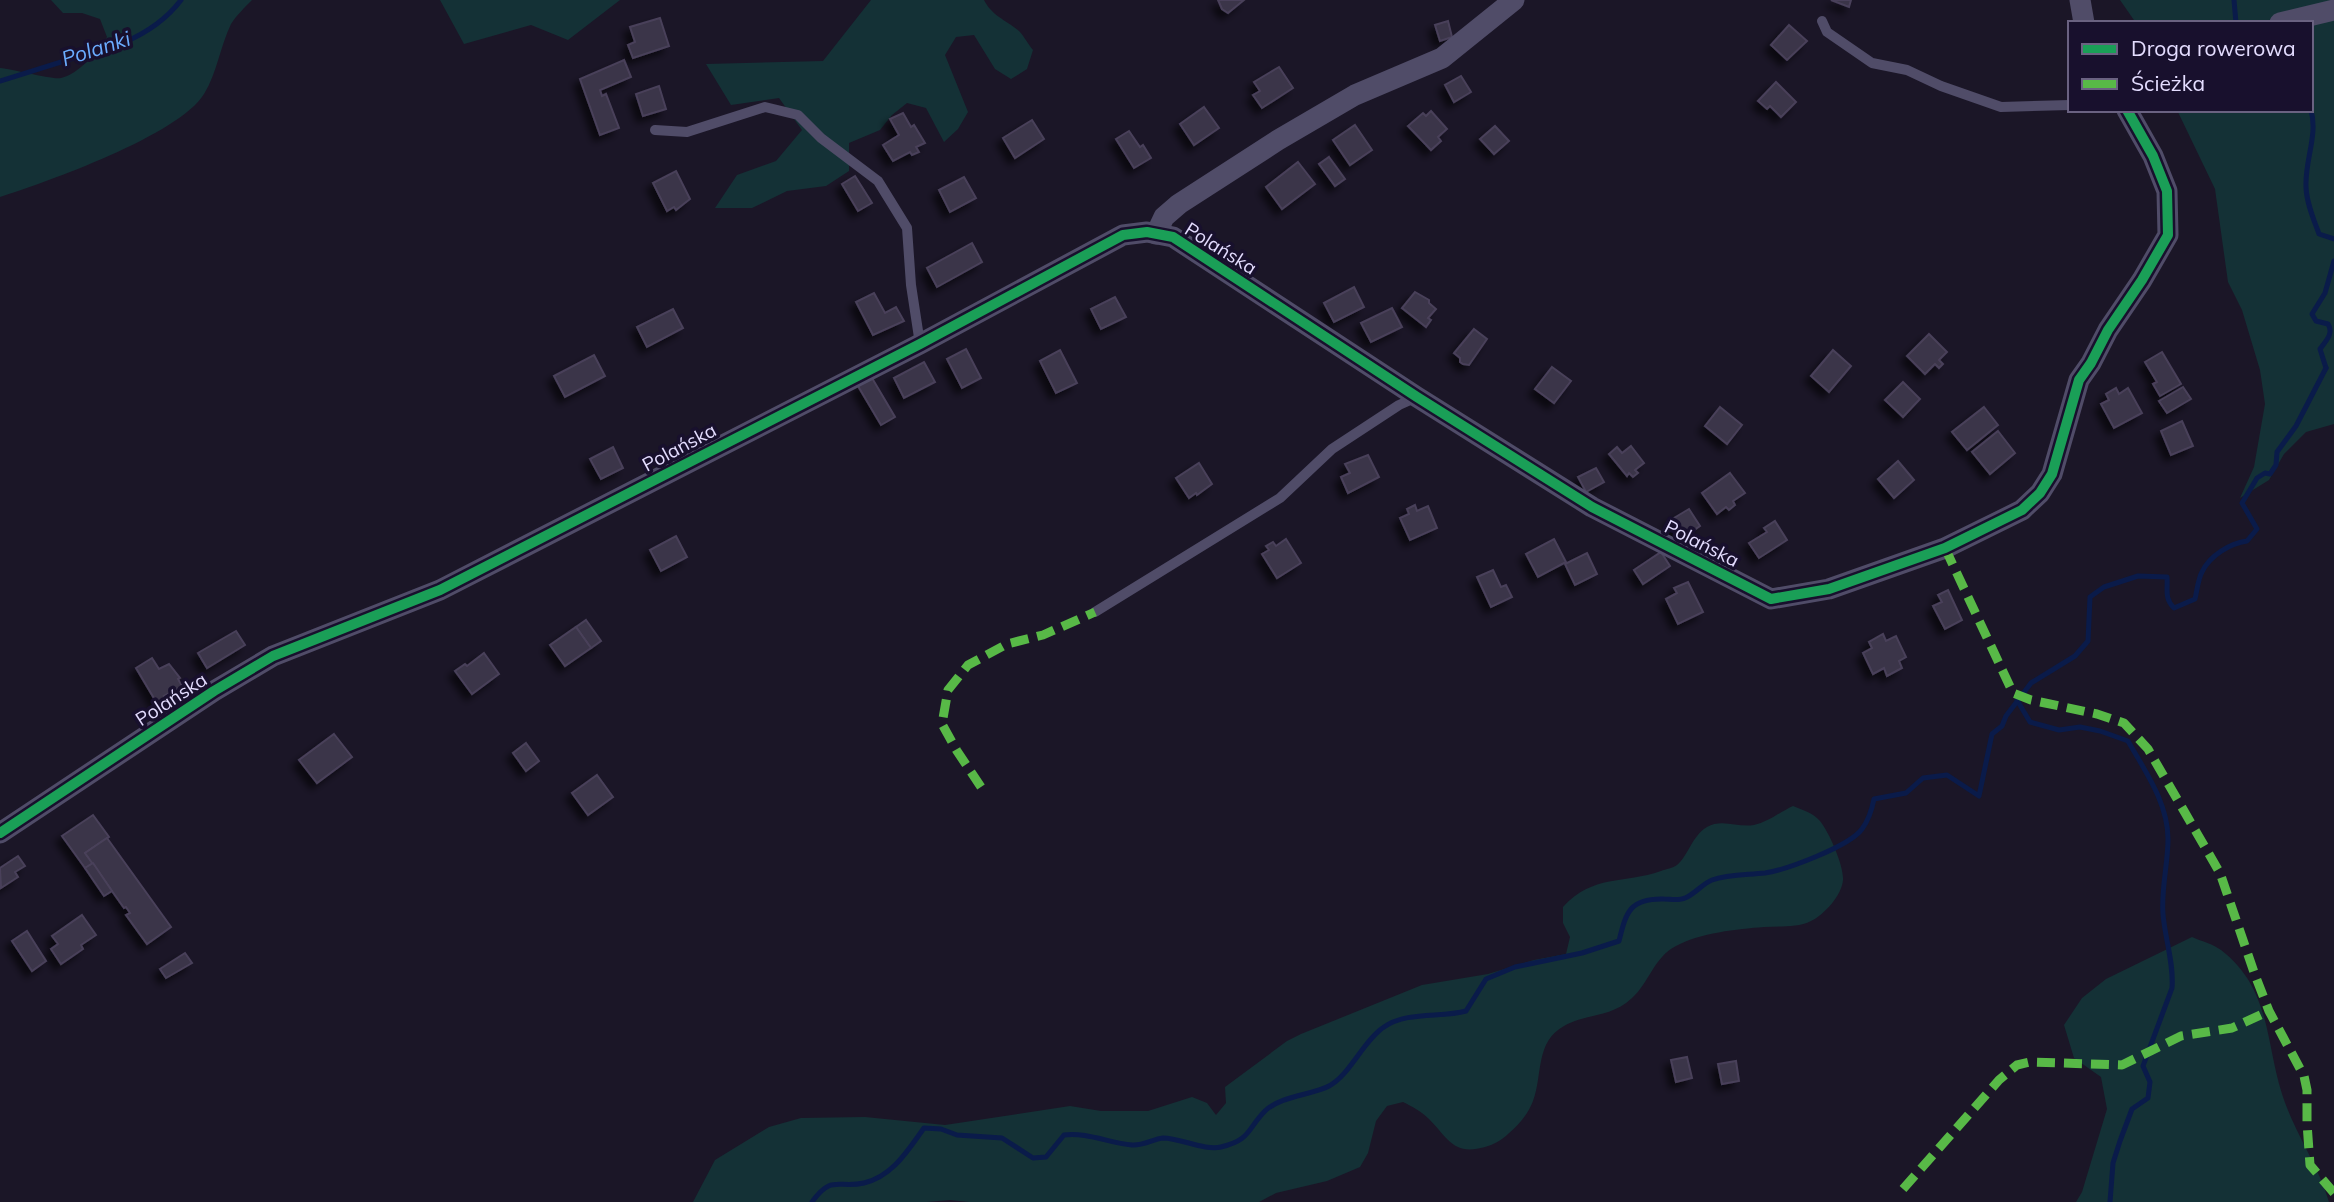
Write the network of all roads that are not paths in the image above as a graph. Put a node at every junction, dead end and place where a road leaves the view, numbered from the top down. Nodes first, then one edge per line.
1 (1514, 0) edge
2 (2080, 0) edge
3 (2334, 10) edge
4 (1822, 21) dead end
5 (2084, 21) edge
6 (2288, 21) edge
7 (2068, 105) edge
8 (2128, 112) edge
9 (655, 130) dead end
10 (1156, 234) junction
11 (920, 344) junction
12 (1417, 397) junction
13 (1095, 612) dead end
14 (0, 834) edge

1 - 10 street
2 - 5 street
3 - 6 street
4 - 7 lane
8 - 12 street, Polańska
9 - 11 lane
10 - 11 street, Polańska
10 - 12 street, Polańska
11 - 14 street, Polańska
12 - 13 lane

